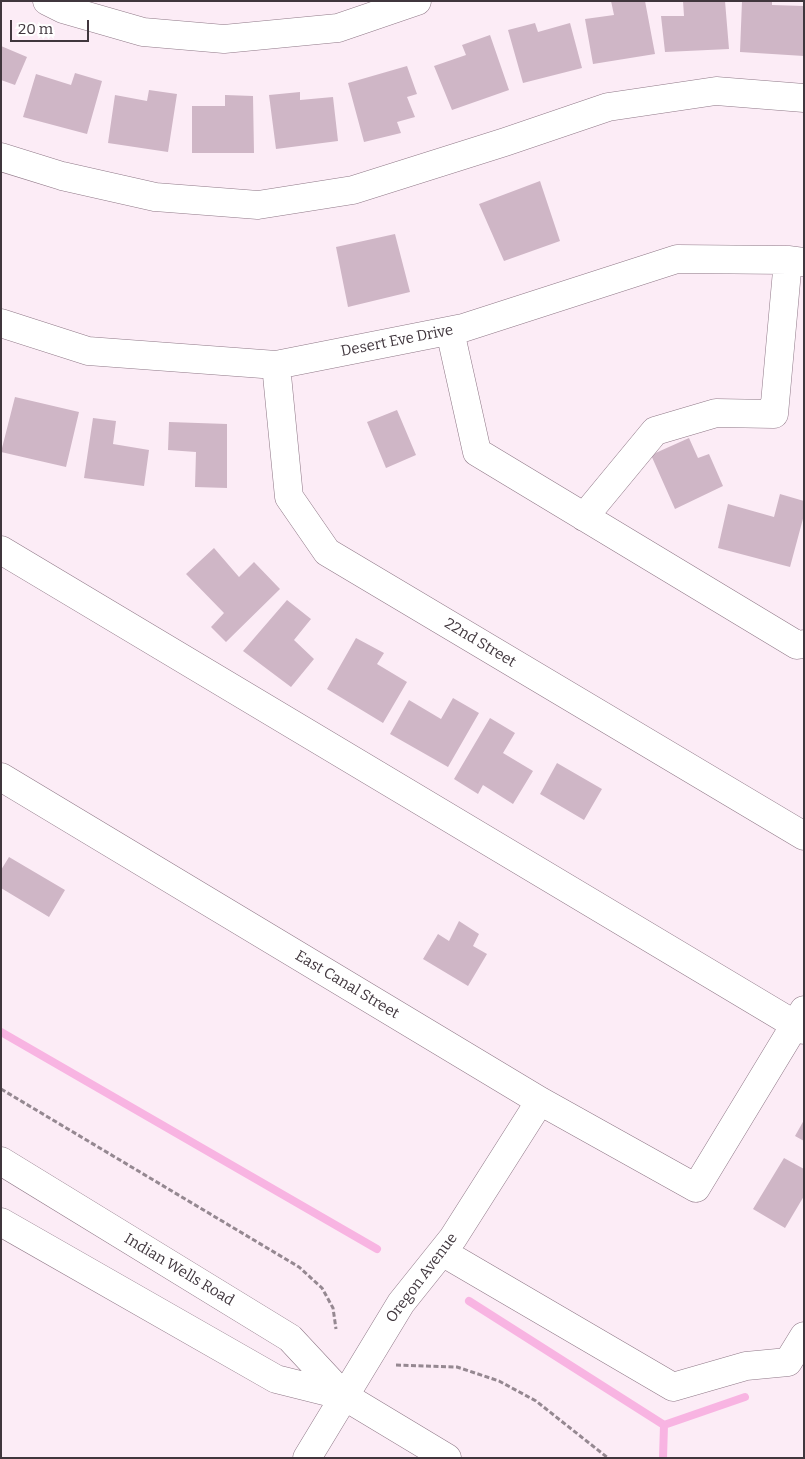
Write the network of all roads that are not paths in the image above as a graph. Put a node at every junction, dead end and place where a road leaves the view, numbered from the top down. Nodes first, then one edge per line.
1 (47, 1) edge
2 (417, 1) edge
3 (804, 98) edge
4 (1, 157) edge
5 (796, 261) edge
6 (1, 322) edge
7 (450, 331) junction
8 (276, 365) junction
9 (584, 517) junction
10 (1, 550) edge
11 (804, 644) edge
12 (1, 777) edge
13 (804, 836) edge
14 (801, 1022) edge
15 (540, 1101) junction
16 (1, 1162) edge
17 (1, 1222) edge
18 (442, 1252) junction
19 (804, 1336) edge
20 (344, 1396) junction
21 (307, 1458) edge
22 (447, 1458) edge

1 - 2 street
3 - 4 street
5 - 7 street, Desert Eve Drive
5 - 9 street, Desert Eve Drive
6 - 8 street, Desert Eve Drive
7 - 8 street, Desert Eve Drive
7 - 9 street
8 - 13 street, 22nd Street
9 - 11 street
10 - 14 street
12 - 15 street, East Canal Street
14 - 15 street, East Canal Street
15 - 18 street, Oregon Avenue
16 - 20 street, Indian Wells Road
17 - 20 street, Indian Wells Road
18 - 19 street
18 - 20 street, Oregon Avenue
20 - 21 street, Oregon Avenue
20 - 22 street, Indian Wells Road

